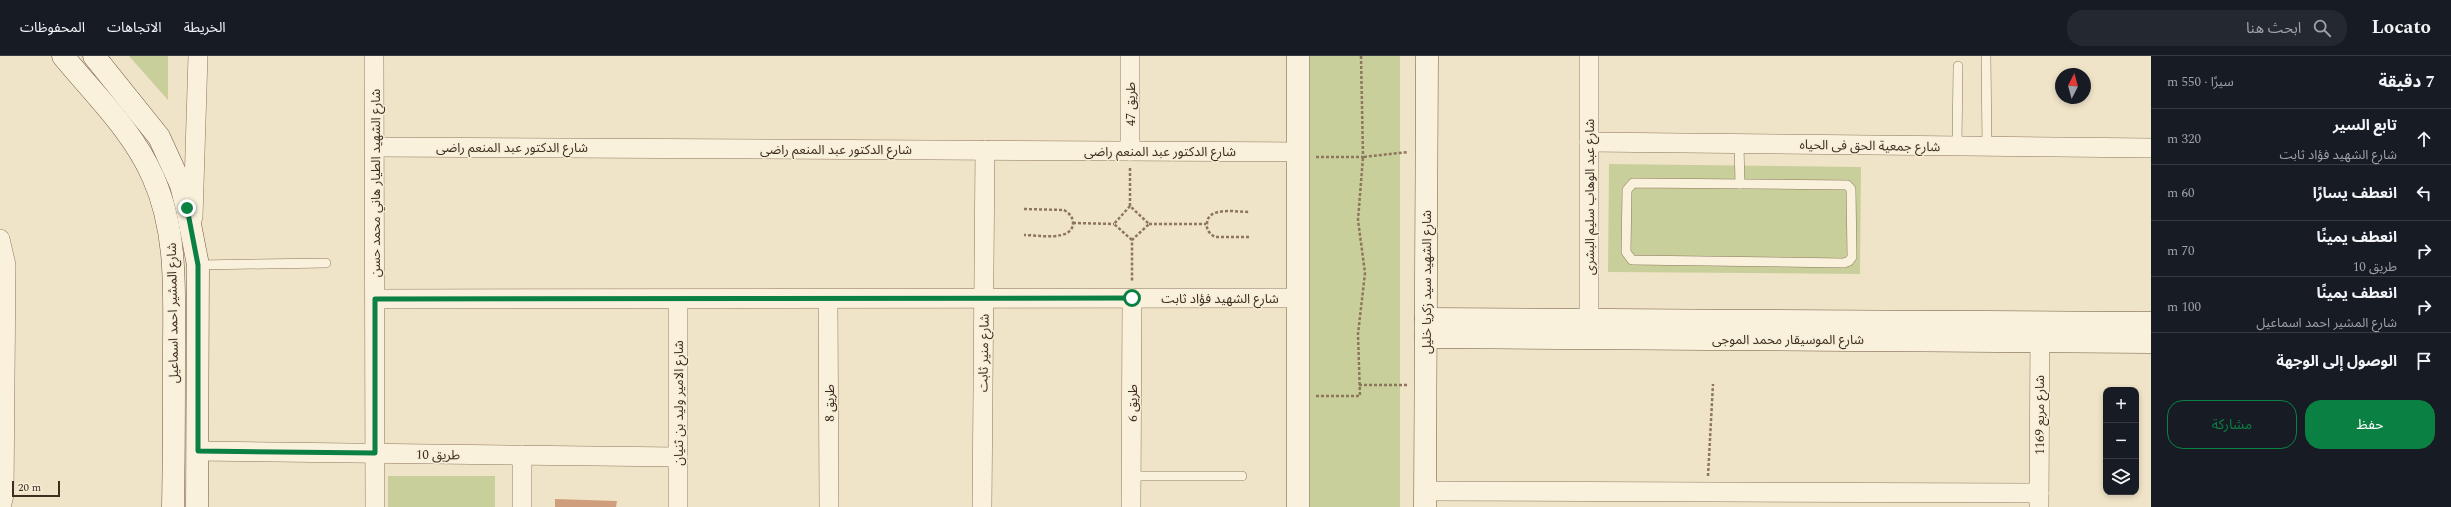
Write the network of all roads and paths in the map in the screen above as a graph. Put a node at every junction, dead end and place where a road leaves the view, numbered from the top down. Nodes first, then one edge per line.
1 (63, 56) edge
2 (94, 56) edge
3 (198, 56) edge
4 (374, 56) edge
5 (1130, 56) edge
6 (1298, 56) edge
7 (1361, 56) edge
8 (1427, 56) edge
9 (1589, 56) edge
10 (1986, 56) edge
11 (1958, 66) dead end
12 (1589, 142) junction
13 (1739, 144) junction
14 (1957, 146) junction
15 (375, 147) junction
16 (1987, 147) junction
17 (2151, 148) edge
18 (985, 150) junction
19 (1130, 151) junction
20 (1426, 152) junction
21 (1298, 154) junction
22 (1363, 157) junction
23 (1740, 184) junction
24 (1130, 206) junction
25 (1024, 209) dead end
26 (1249, 212) dead end
27 (1073, 223) junction
28 (1114, 224) junction
29 (1149, 224) junction
30 (1206, 224) junction
31 (192, 232) junction
32 (1024, 235) dead end
33 (1249, 237) dead end
34 (0, 239) edge
35 (1132, 240) junction
36 (326, 263) dead end
37 (198, 265) junction
38 (678, 298) junction
39 (984, 298) junction
40 (1132, 298) junction
41 (1298, 298) junction
42 (375, 299) junction
43 (828, 299) junction
44 (2151, 323) edge
45 (1426, 328) junction
46 (1590, 329) junction
47 (2040, 332) junction
48 (3, 334) edge
49 (2151, 342) edge
50 (1713, 384) dead end
51 (1359, 385) junction
52 (1426, 385) junction
53 (1297, 396) junction
54 (198, 451) junction
55 (375, 453) junction
56 (522, 455) junction
57 (678, 457) junction
58 (1131, 476) junction
59 (1242, 476) dead end
60 (1707, 492) junction
61 (1425, 499) edge
62 (1752, 500) edge
63 (1888, 500) edge
64 (2039, 500) edge
65 (1, 507) edge
66 (173, 507) edge
67 (198, 507) edge
68 (375, 507) edge
69 (522, 507) edge
70 (678, 507) edge
71 (829, 507) edge
72 (982, 507) edge
73 (1131, 507) edge
74 (1298, 507) edge

1 - 66 street, شارع المشير احمد اسماعيل
2 - 31 street, شارع المشير احمد اسماعيل
3 - 31 street, شارع المشير احمد اسماعيل
4 - 15 street, شارع الشهيد الطيار هاني محمد حسن
5 - 19 street, طريق 47
6 - 21 street
7 - 22 path
8 - 20 street, شارع الشهيد سيد زكريا خليل
9 - 12 street, شارع عبد الوهاب سليم البشرى
10 - 16 lane
11 - 14 lane
12 - 13 street, شارع جمعية الحق فى الحياه
12 - 46 street, شارع عبد الوهاب سليم البشرى
13 - 14 street, شارع جمعية الحق فى الحياه
13 - 23 lane
14 - 16 street, شارع جمعية الحق فى الحياه
15 - 18 street, شارع الدكتور عبد المنعم راضى
15 - 42 street, شارع الشهيد الطيار هاني محمد حسن
16 - 17 street, شارع جمعية الحق فى الحياه
18 - 19 street, شارع الدكتور عبد المنعم راضى
18 - 39 street, شارع منير ثابت
19 - 21 street, شارع الدكتور عبد المنعم راضى
19 - 24 path
20 - 22 path
20 - 45 street, شارع الشهيد سيد زكريا خليل
21 - 22 path
21 - 41 street
22 - 51 path
23 - 23 lane
24 - 28 path
24 - 29 path
25 - 27 path
26 - 30 path
27 - 28 path
27 - 32 path
28 - 35 path
29 - 30 path
29 - 35 path
30 - 33 path
31 - 37 street, شارع المشير احمد اسماعيل
34 - 48 street
35 - 40 path
36 - 37 lane
37 - 54 street, شارع المشير احمد اسماعيل
38 - 42 street, شارع الشهيد فؤاد ثابت
38 - 43 street, شارع الشهيد فؤاد ثابت
38 - 57 street, شارع الامير وليد بن ثنيان
39 - 40 street, شارع الشهيد فؤاد ثابت
39 - 43 street, شارع الشهيد فؤاد ثابت
39 - 72 street, شارع منير ثابت
40 - 41 street, شارع الشهيد فؤاد ثابت
40 - 58 street, طريق 6
41 - 53 street
42 - 55 street, شارع الشهيد الطيار هاني محمد حسن
43 - 71 street, طريق 8
44 - 47 street, شارع الموسيقار محمد الموجى
45 - 46 street, شارع الموسيقار محمد الموجى
45 - 52 street, شارع الشهيد سيد زكريا خليل
46 - 47 street, شارع الموسيقار محمد الموجى
47 - 49 street, شارع الموسيقار محمد الموجى
47 - 64 street, شارع مربع 1169
48 - 65 street
50 - 60 path
51 - 52 path
51 - 53 path
52 - 61 street, شارع الشهيد سيد زكريا خليل
53 - 74 street
54 - 55 street, طريق 10
54 - 67 street, شارع المشير احمد اسماعيل
55 - 56 street, طريق 10
55 - 68 street, شارع الشهيد الطيار هاني محمد حسن
56 - 57 street, طريق 10
56 - 69 street
57 - 70 street, شارع الامير وليد بن ثنيان
58 - 59 lane
58 - 73 street, طريق 6
60 - 61 street
60 - 62 street
62 - 63 street
63 - 64 street

